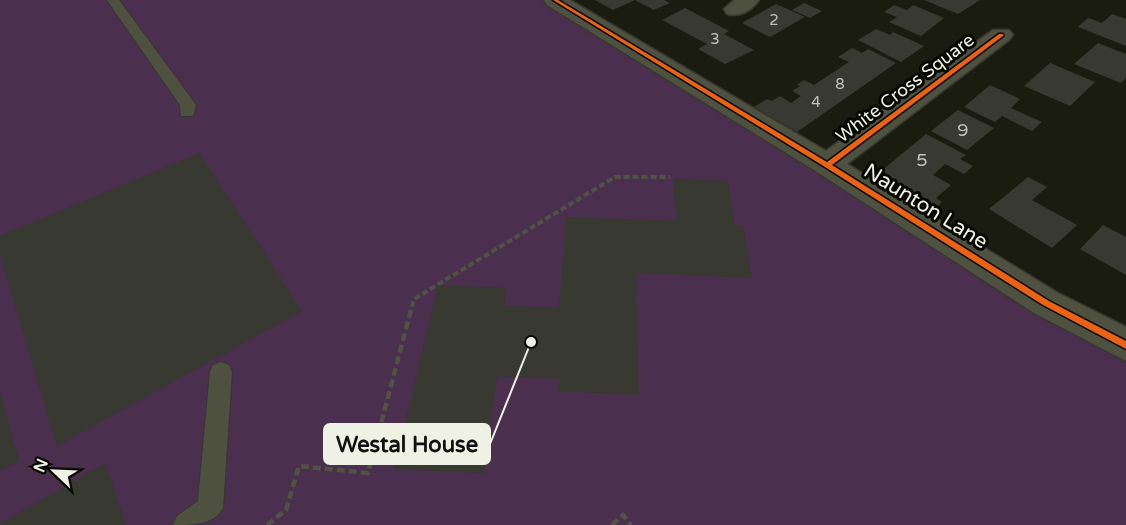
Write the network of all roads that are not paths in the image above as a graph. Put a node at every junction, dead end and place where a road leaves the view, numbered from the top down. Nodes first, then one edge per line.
1 (113, 0) edge
2 (555, 0) edge
3 (1001, 35) dead end
4 (187, 113) dead end
5 (827, 165) junction
6 (1126, 345) edge
7 (221, 372) dead end
8 (186, 525) edge

1 - 4 lane
2 - 5 street, Naunton Lane
3 - 5 street, White Cross Square
5 - 6 street, Naunton Lane
7 - 8 lane

